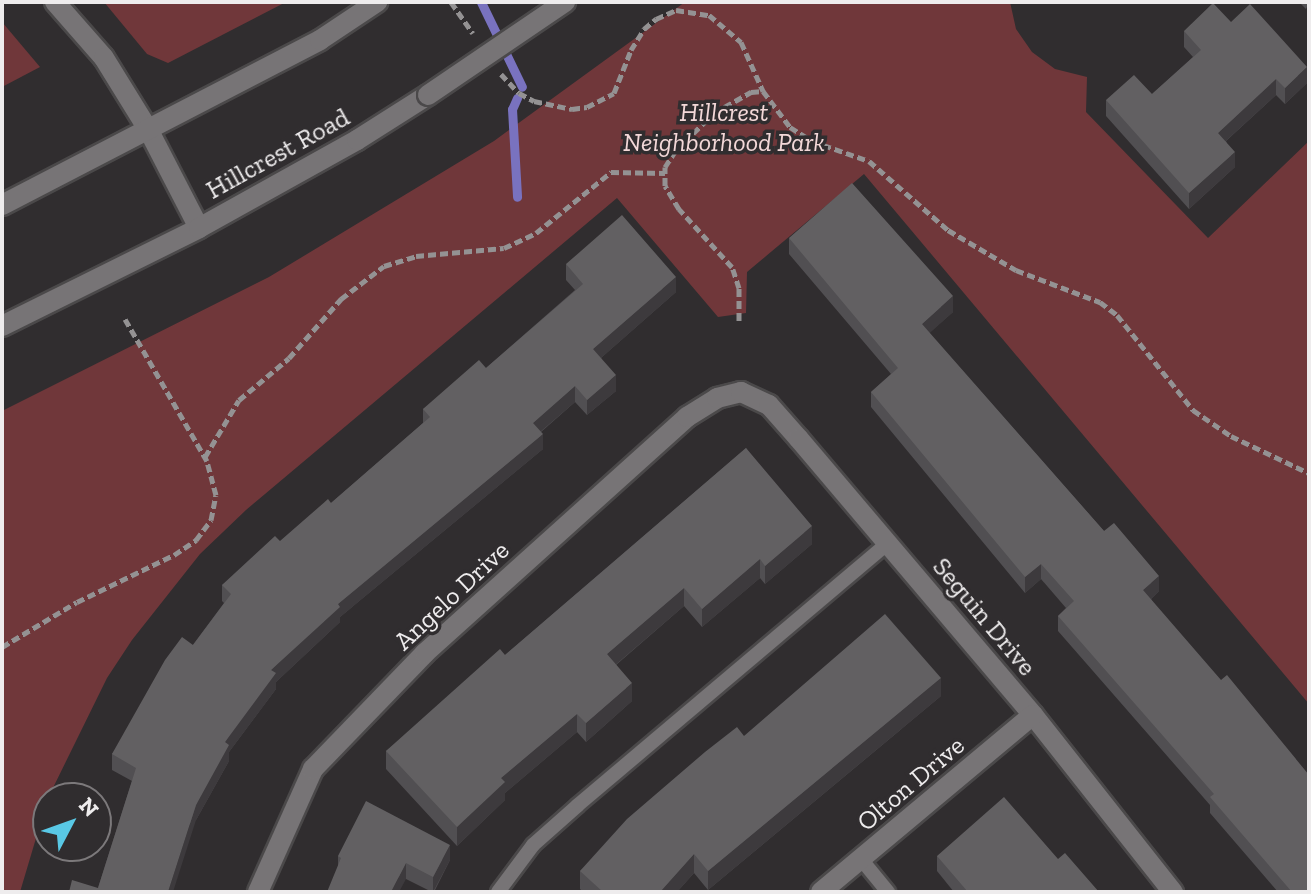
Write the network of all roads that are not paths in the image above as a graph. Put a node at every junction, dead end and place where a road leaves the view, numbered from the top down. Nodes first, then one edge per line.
1 (55, 2) edge
2 (565, 2) edge
3 (372, 5) edge
4 (149, 131) junction
5 (2, 205) edge
6 (199, 228) junction
7 (2, 326) edge
8 (741, 392) joint
9 (888, 543) junction
10 (1033, 715) junction
11 (861, 859) junction
12 (258, 892) edge
13 (498, 892) edge
14 (821, 892) edge
15 (888, 892) edge
16 (1173, 892) edge

1 - 4 street
2 - 6 street, Hillcrest Road, bridge
3 - 4 street
4 - 5 street
4 - 6 street
6 - 7 street, Hillcrest Road
8 - 9 street, Seguin Drive
8 - 12 street, Angelo Drive
9 - 10 street, Seguin Drive
9 - 13 lane
10 - 11 street, Olton Drive
10 - 16 street, Seguin Drive
11 - 14 street, Olton Drive
11 - 15 lane

